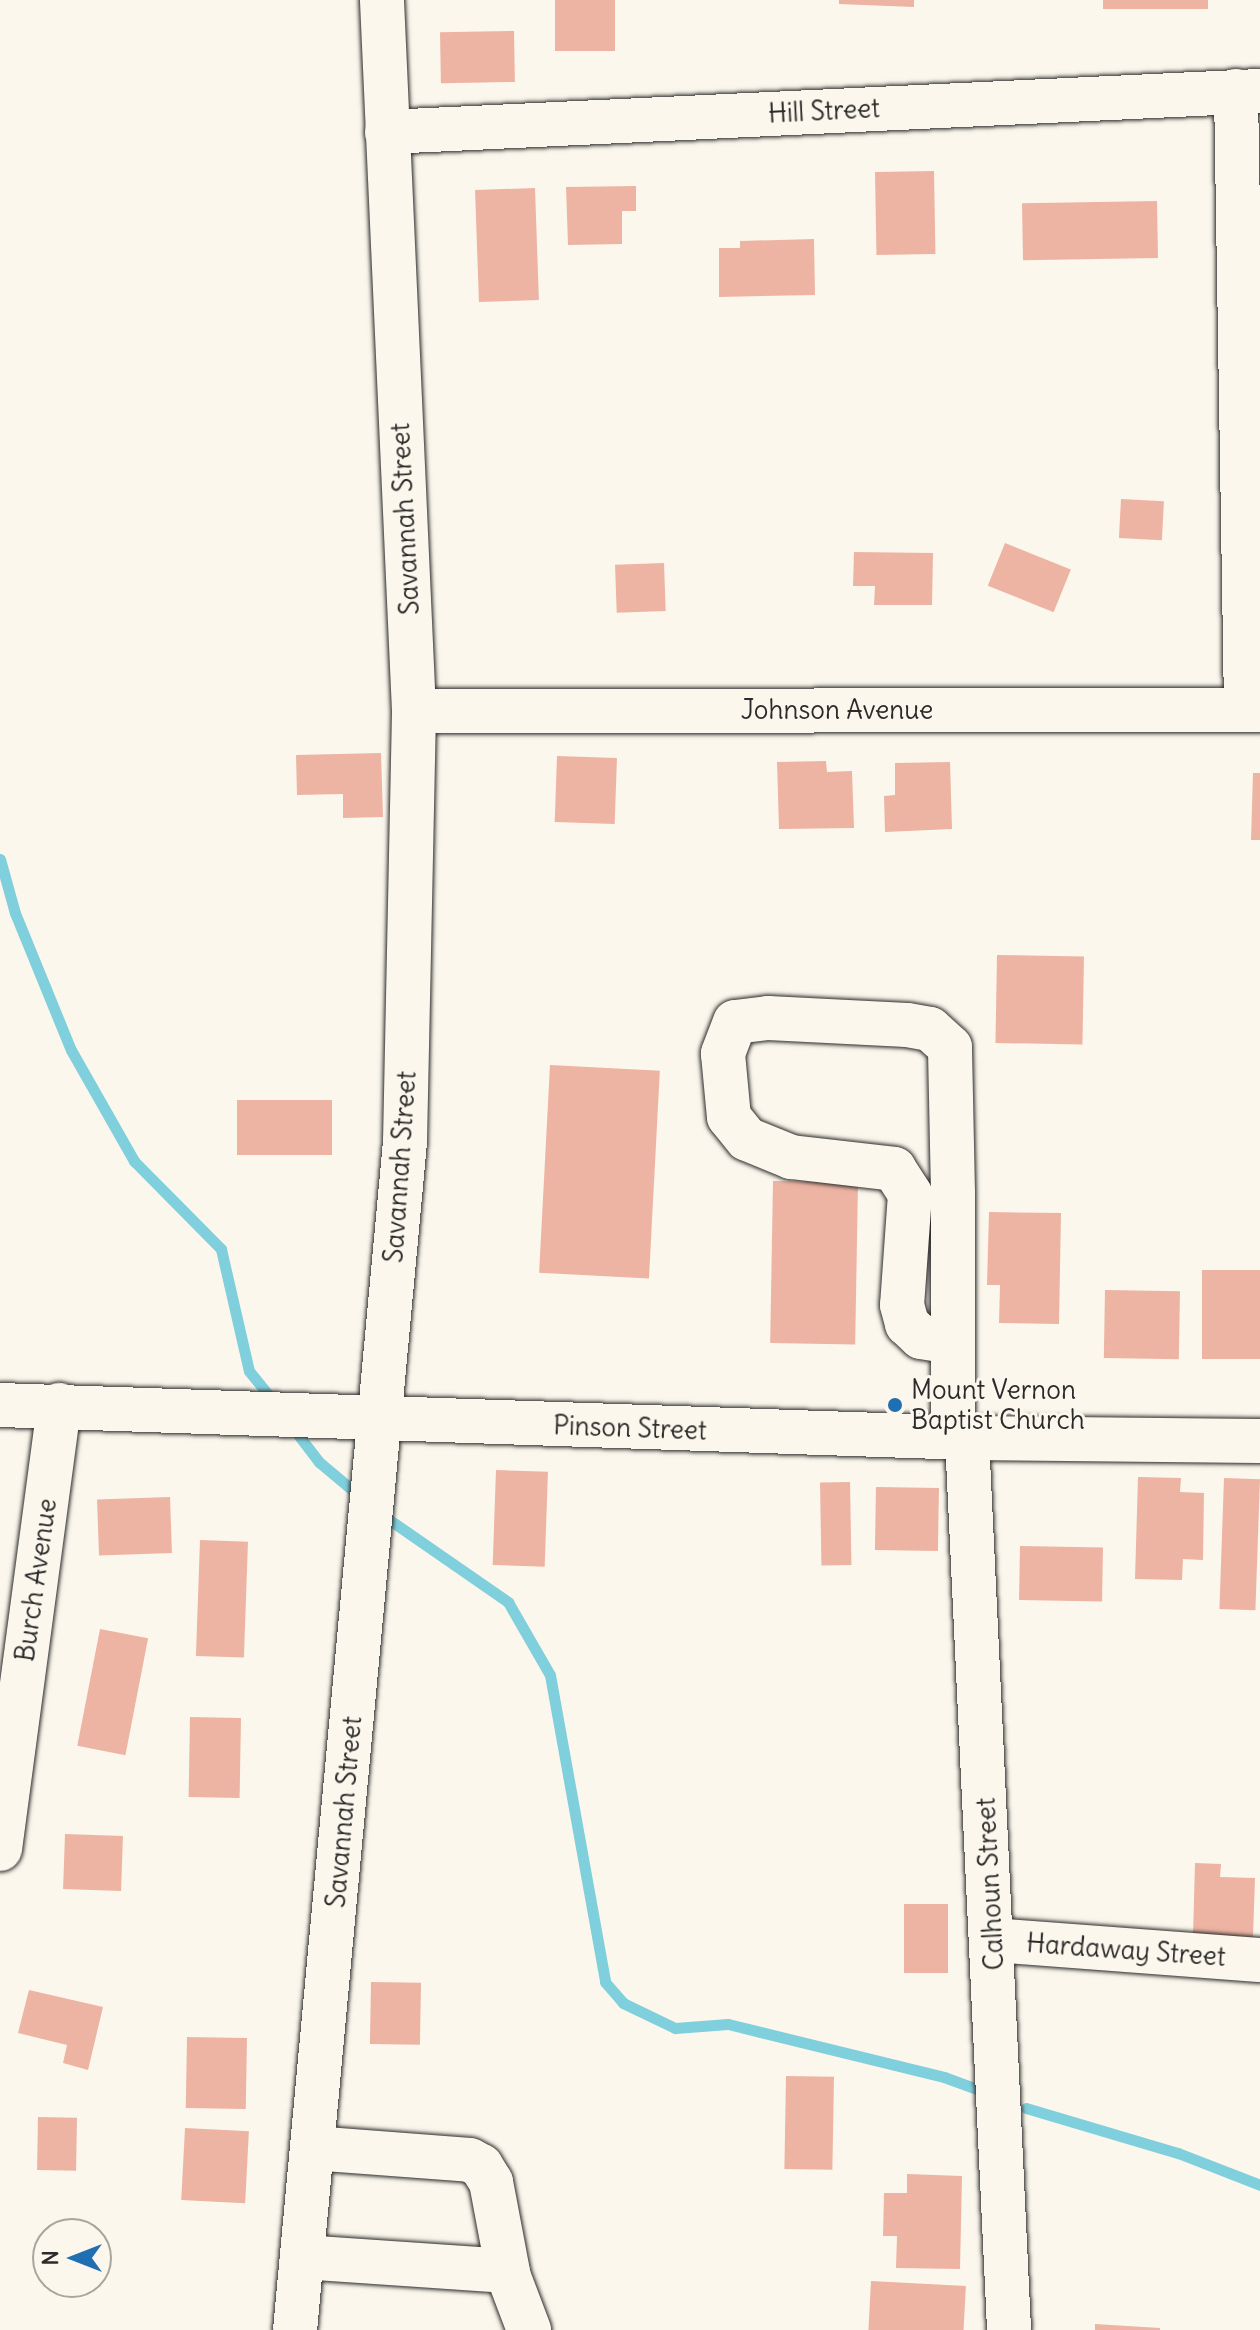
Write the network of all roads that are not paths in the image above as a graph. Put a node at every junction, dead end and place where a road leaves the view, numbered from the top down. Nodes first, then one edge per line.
1 (382, 0) edge
2 (1248, 91) edge
3 (387, 132) junction
4 (1253, 710) edge
5 (414, 711) junction
6 (953, 1342) junction
7 (0, 1405) edge
8 (59, 1405) junction
9 (381, 1420) junction
10 (960, 1438) junction
11 (1260, 1441) edge
12 (0, 1849) edge
13 (993, 1940) junction
14 (1260, 1960) edge
15 (312, 2148) junction
16 (302, 2257) junction
17 (508, 2271) junction
18 (295, 2330) edge
19 (529, 2330) edge
20 (1009, 2330) edge

1 - 3 street, Savannah Street
2 - 3 street, Hill Street
2 - 4 street
3 - 5 street, Savannah Street
4 - 5 street, Johnson Avenue
5 - 9 street, Savannah Street
6 - 6 street, Calhoun Street
6 - 10 street, Calhoun Street
7 - 8 street, Pinson Street
8 - 9 street, Pinson Street
8 - 12 street, Burch Avenue
9 - 10 street, Pinson Street
9 - 15 street, Savannah Street
10 - 11 street, Pinson Street
10 - 13 street, Calhoun Street
13 - 14 street, Hardaway Street
13 - 20 street, Calhoun Street
15 - 16 street, Savannah Street
15 - 17 street
16 - 17 street
16 - 18 street, Savannah Street
17 - 19 street

